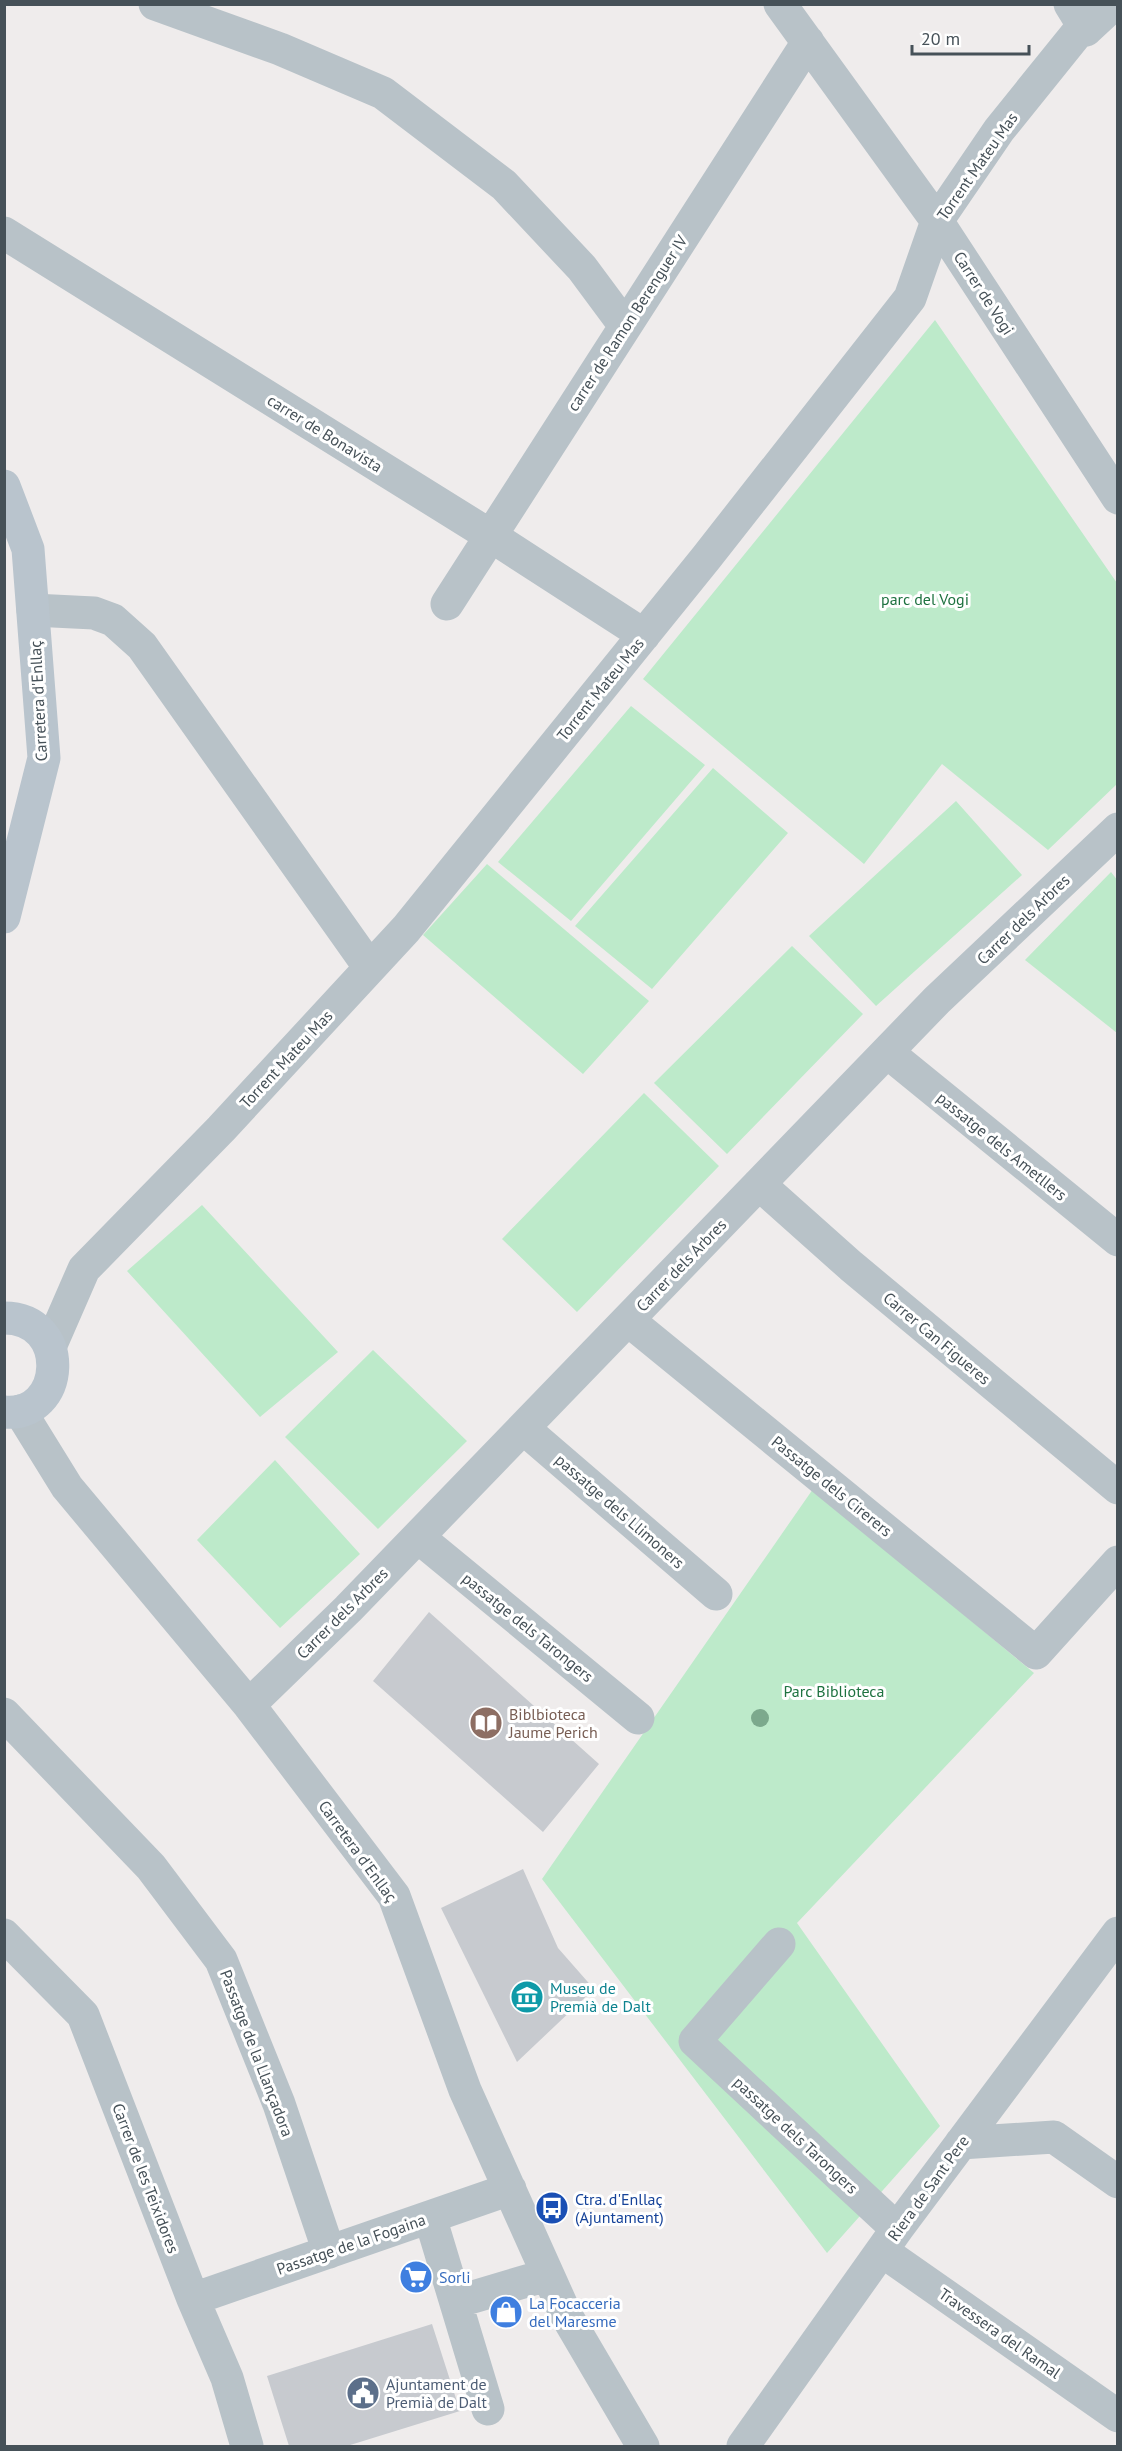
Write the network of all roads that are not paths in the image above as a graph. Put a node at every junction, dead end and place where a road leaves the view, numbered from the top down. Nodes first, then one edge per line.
1 (155, 4) edge
2 (780, 4) edge
3 (1114, 4) edge
4 (1078, 17) edge
5 (808, 42) junction
6 (938, 222) junction
7 (4, 233) edge
8 (625, 326) junction
9 (4, 486) edge
10 (1118, 498) edge
11 (491, 536) junction
12 (447, 604) dead end
13 (33, 610) junction
14 (644, 635) junction
15 (1114, 838) edge
16 (4, 917) edge
17 (370, 968) junction
18 (887, 1052) junction
19 (759, 1184) junction
20 (1118, 1240) edge
21 (4, 1318) edge
22 (627, 1320) junction
23 (50, 1347) junction
24 (12, 1412) edge
25 (523, 1428) junction
26 (1118, 1488) edge
27 (418, 1537) junction
28 (1118, 1562) edge
29 (716, 1594) dead end
30 (249, 1705) junction
31 (4, 1714) edge
32 (638, 1718) dead end
33 (1118, 1933) edge
34 (4, 1935) edge
35 (779, 1944) dead end
36 (961, 2143) junction
37 (1118, 2182) edge
38 (510, 2189) junction
39 (430, 2217) junction
40 (889, 2240) junction
41 (329, 2252) junction
42 (548, 2275) junction
43 (193, 2300) junction
44 (456, 2302) junction
45 (488, 2409) dead end
46 (1118, 2416) edge
47 (248, 2446) edge
48 (643, 2446) edge
49 (743, 2446) edge

1 - 8 street
2 - 5 street, Carrer de Vogi
3 - 4 street, Torrent Mateu Mas
4 - 6 street, Torrent Mateu Mas
5 - 6 street, Carrer de Vogi
5 - 8 street, carrer de Ramon Berenguer IV
6 - 10 street, Carrer de Vogi
6 - 14 street, Torrent Mateu Mas
7 - 11 street, carrer de Bonavista
8 - 11 street, carrer de Ramon Berenguer IV
9 - 13 street, Carretera d'Enllaç
11 - 12 street, carrer de Ramon Berenguer IV
11 - 14 street, carrer de Bonavista
13 - 16 street, Carretera d'Enllaç
13 - 17 street
14 - 17 street, Torrent Mateu Mas
15 - 18 street, Carrer dels Arbres
17 - 23 street, Torrent Mateu Mas
18 - 19 street, Carrer dels Arbres
18 - 20 street, passatge dels Ametllers
19 - 22 street, Carrer dels Arbres
19 - 26 street, Carrer Can Figueres
21 - 23 street
22 - 25 street, Carrer dels Arbres
22 - 28 street, Passatge dels Cirerers
23 - 24 street
24 - 30 street, Carretera d'Enllaç
25 - 27 street, Carrer dels Arbres
25 - 29 street, passatge dels Llimoners
27 - 30 street, Carrer dels Arbres
27 - 32 street, passatge dels Tarongers
30 - 38 street, Carretera d'Enllaç
31 - 41 street, Passatge de la Llançadora
33 - 36 street, Riera de Sant Pere
34 - 43 street, Carrer de les Teixidores
35 - 40 street, passatge dels Tarongers
36 - 37 street
36 - 40 street, Riera de Sant Pere
38 - 39 street, Passatge de la Fogaina
38 - 42 street, Carretera d'Enllaç
39 - 41 street, Passatge de la Fogaina
39 - 44 street
40 - 46 street, Travessera del Ramal
40 - 49 street, Riera de Sant Pere
41 - 43 street, Passatge de la Fogaina
42 - 44 street
42 - 48 street, Carretera d'Enllaç
43 - 47 street, Carrer de les Teixidores
44 - 45 street

